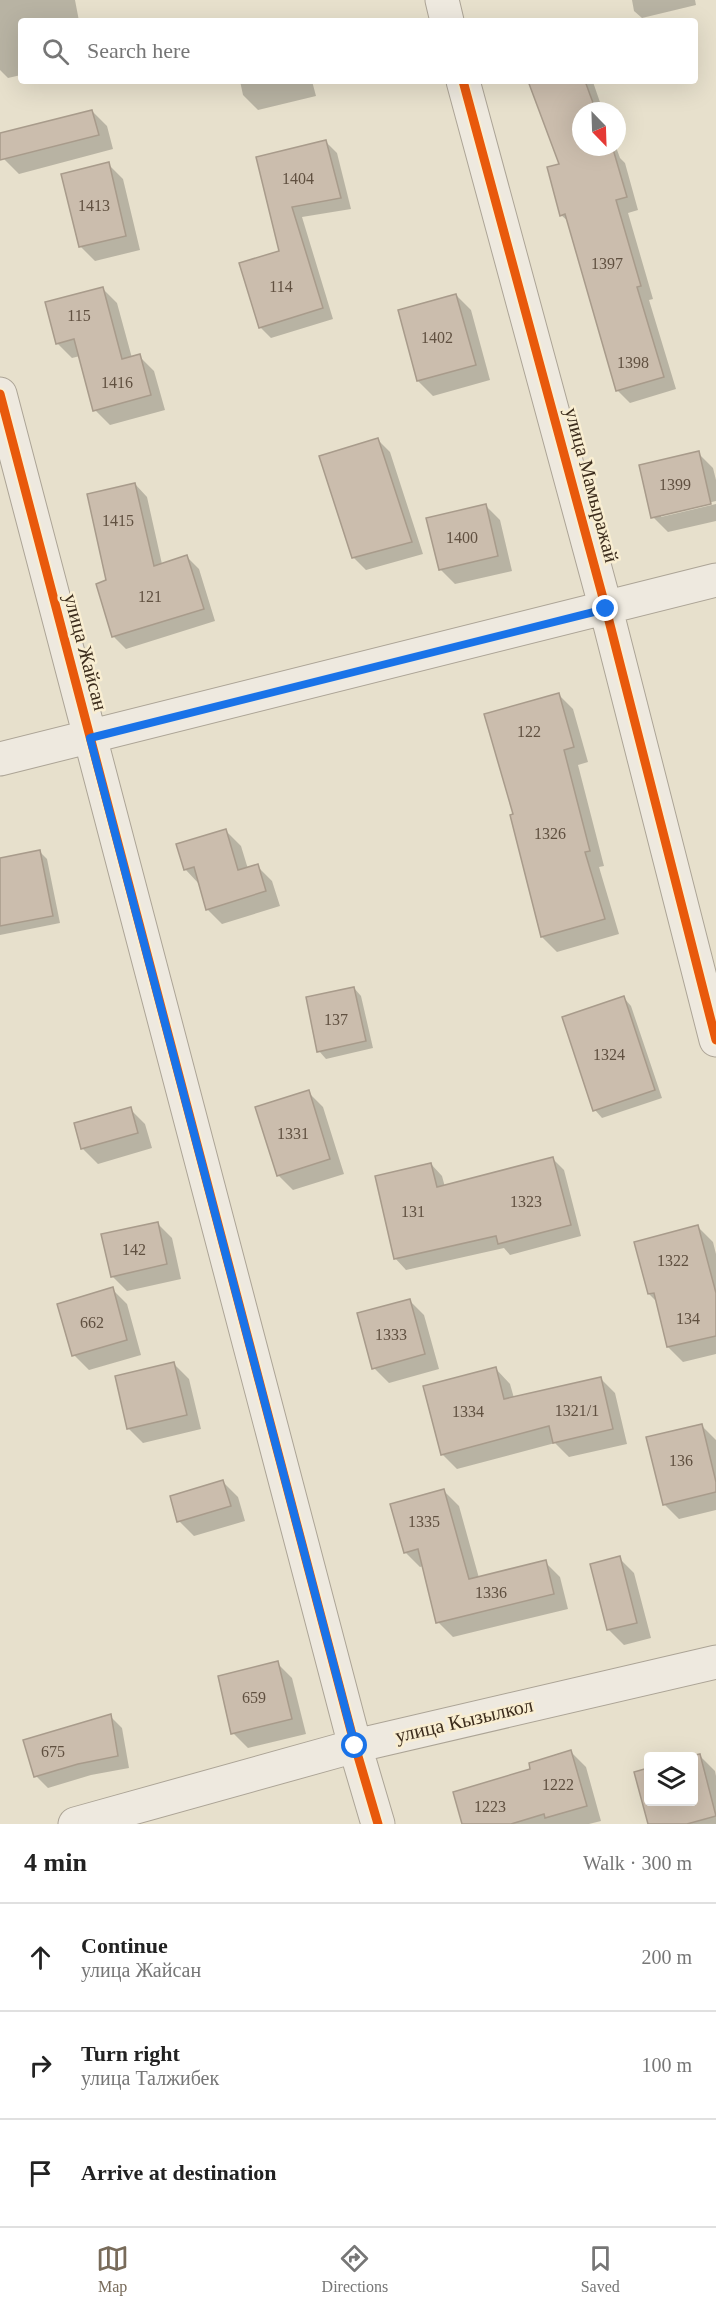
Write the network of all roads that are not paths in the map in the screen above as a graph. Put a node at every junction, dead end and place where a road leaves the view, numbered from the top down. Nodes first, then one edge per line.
1 (442, 0) edge
2 (446, 18) edge
3 (465, 84) edge
4 (0, 394) edge
5 (716, 580) edge
6 (606, 609) junction
7 (90, 738) junction
8 (0, 759) edge
9 (716, 1040) edge
10 (716, 1662) edge
11 (355, 1746) junction
12 (75, 1824) edge
13 (378, 1824) edge

1 - 2 street
3 - 6 street, улица Мамыражай
4 - 7 street, улица Жайсан
5 - 6 street
6 - 7 street
6 - 9 street, улица Мамыражай
7 - 8 street
7 - 11 street, улица Жайсан
10 - 11 street, улица Кызылкол
11 - 12 street, улица Кызылкол
11 - 13 street, улица Жайсан

